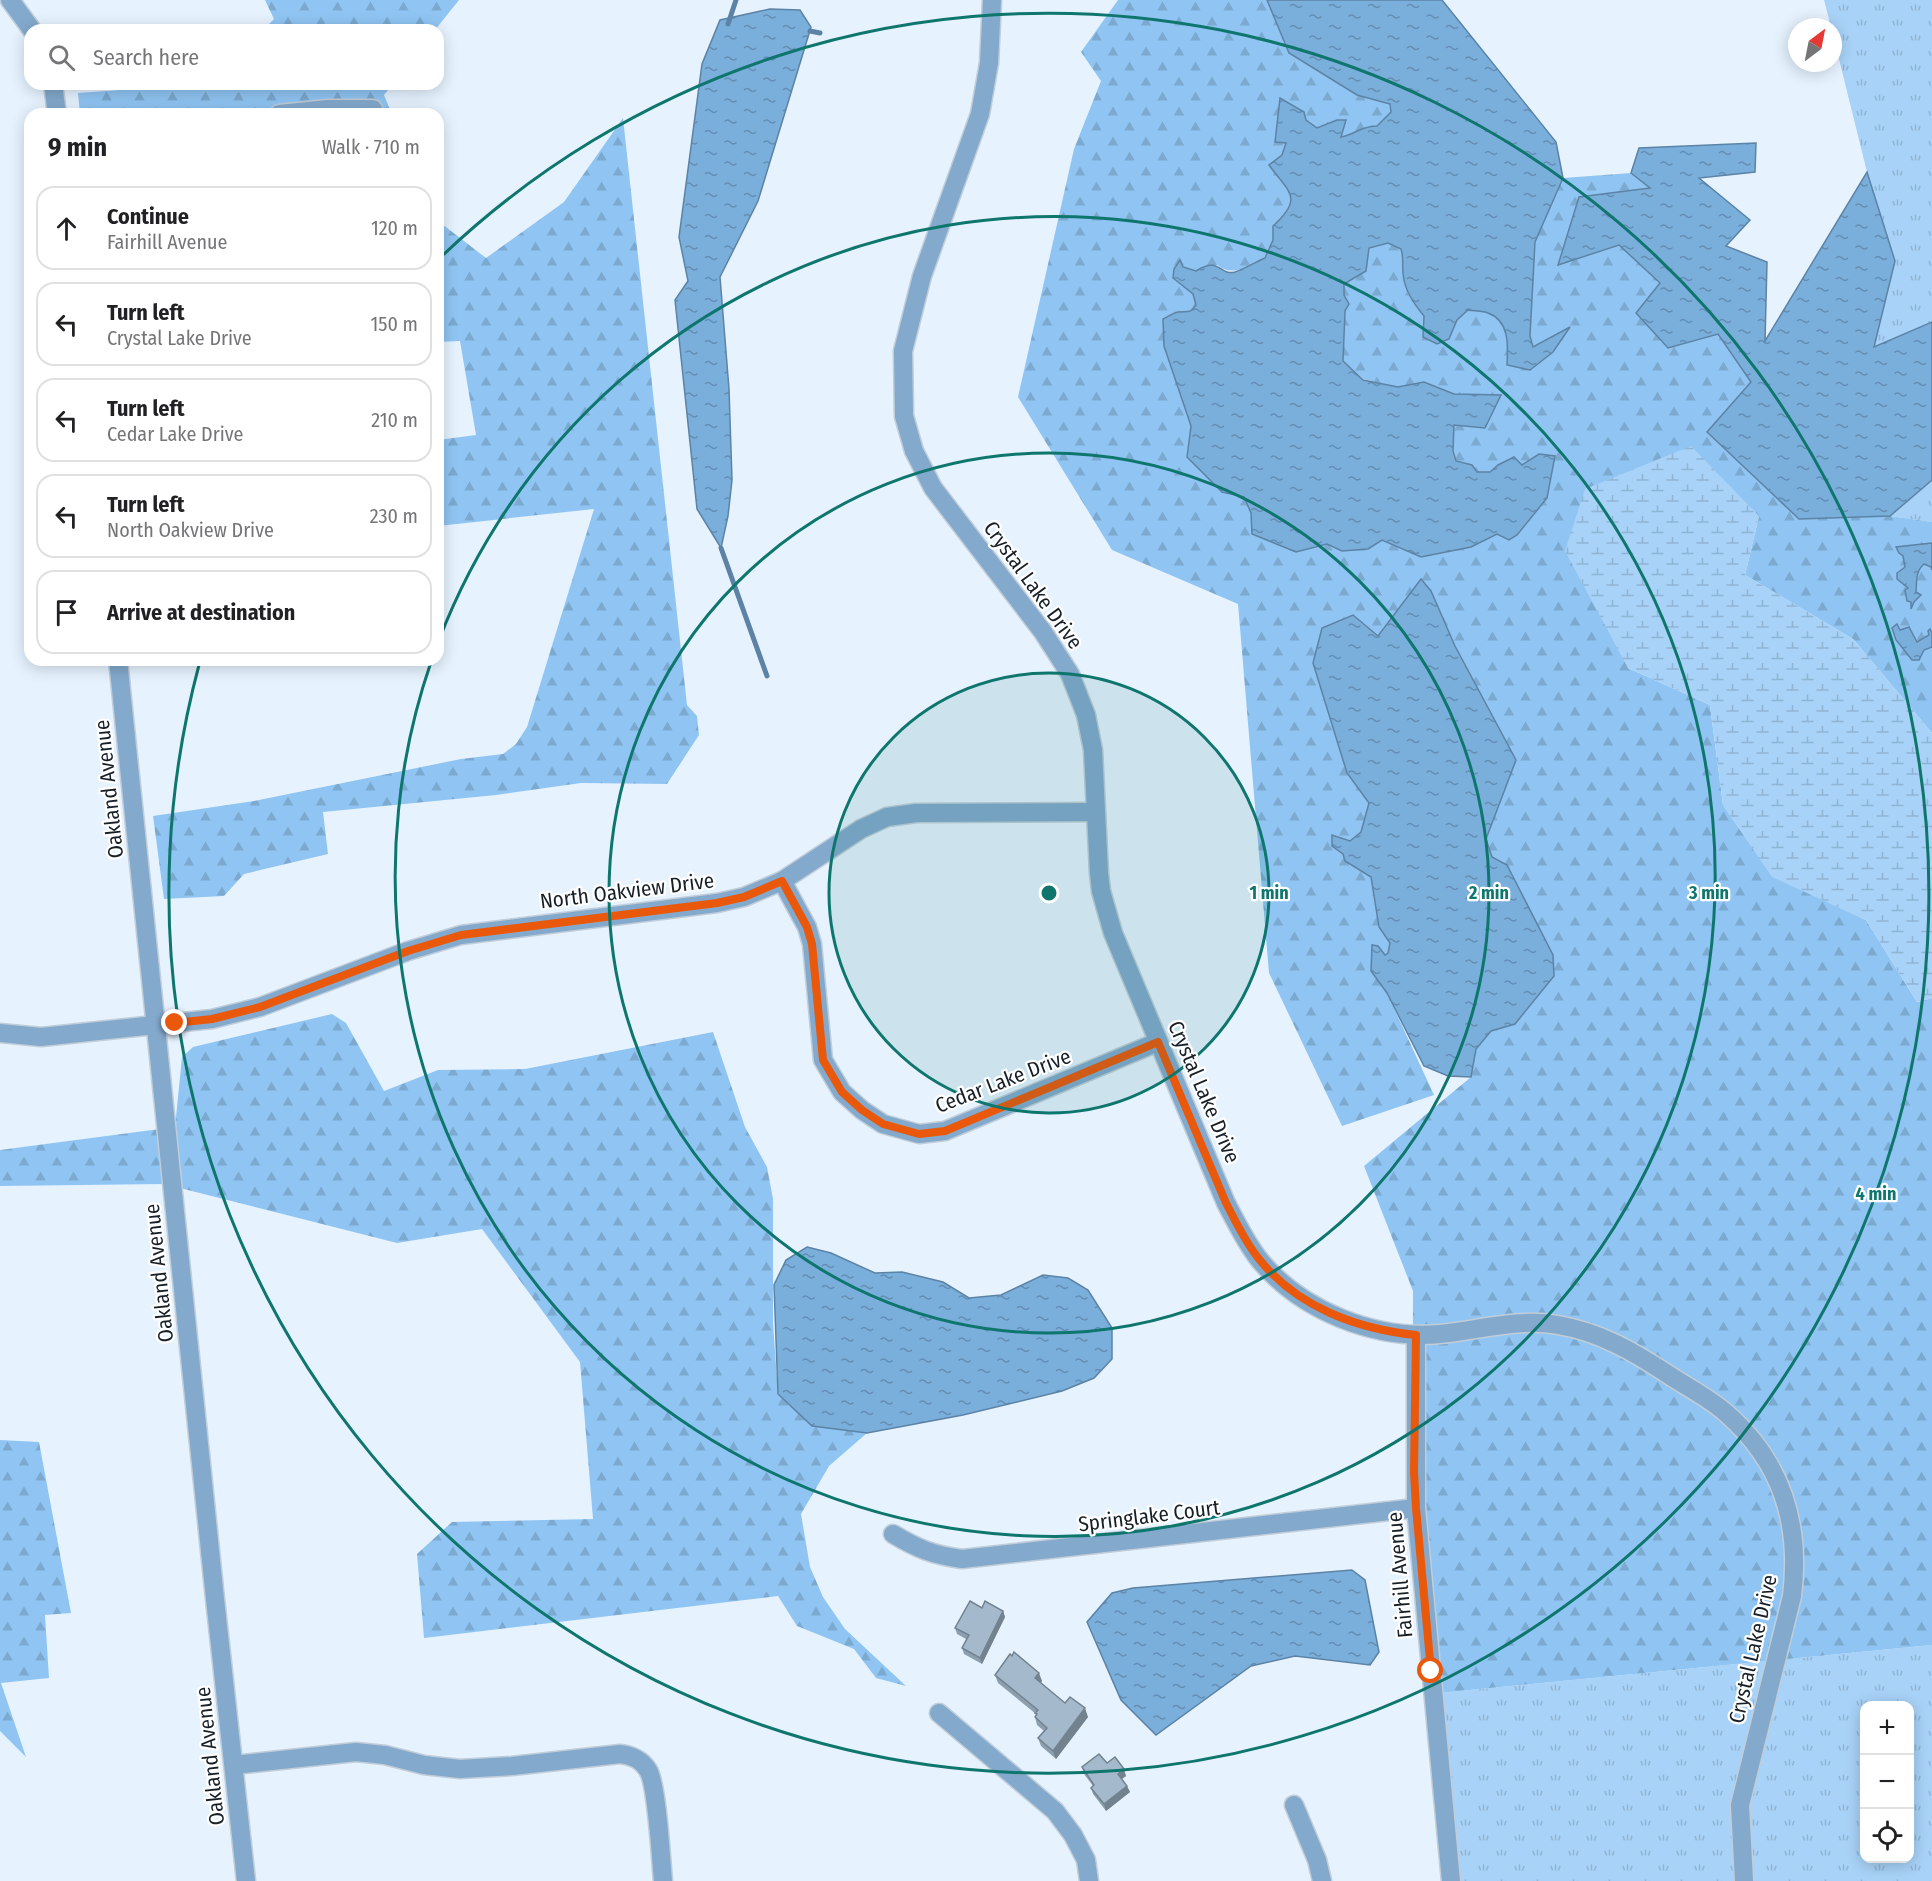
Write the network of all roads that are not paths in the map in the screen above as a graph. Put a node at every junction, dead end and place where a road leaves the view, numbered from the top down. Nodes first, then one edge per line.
1 (10, 0) edge
2 (992, 0) edge
3 (28, 24) edge
4 (54, 90) edge
5 (56, 108) edge
6 (119, 666) edge
7 (1095, 812) junction
8 (782, 881) junction
9 (156, 1026) junction
10 (0, 1033) edge
11 (1158, 1042) junction
12 (1416, 1335) junction
13 (1416, 1508) junction
14 (893, 1534) dead end
15 (939, 1713) dead end
16 (234, 1765) junction
17 (1294, 1805) dead end
18 (246, 1881) edge
19 (663, 1881) edge
20 (1089, 1881) edge
21 (1322, 1881) edge
22 (1451, 1881) edge
23 (1744, 1881) edge

1 - 3 street
2 - 7 street, Crystal Lake Drive
4 - 5 street
6 - 9 street, Oakland Avenue
7 - 8 street, North Oakview Drive
7 - 11 street, Crystal Lake Drive
8 - 9 street, North Oakview Drive
8 - 11 street, Cedar Lake Drive
9 - 10 street, North Oakview Drive
9 - 16 street, Oakland Avenue
11 - 12 street, Crystal Lake Drive
12 - 13 street, Fairhill Avenue
12 - 23 street, Crystal Lake Drive
13 - 14 street, Springlake Court
13 - 22 street, Fairhill Avenue
15 - 20 street
16 - 18 street, Oakland Avenue
16 - 19 street
17 - 21 street

